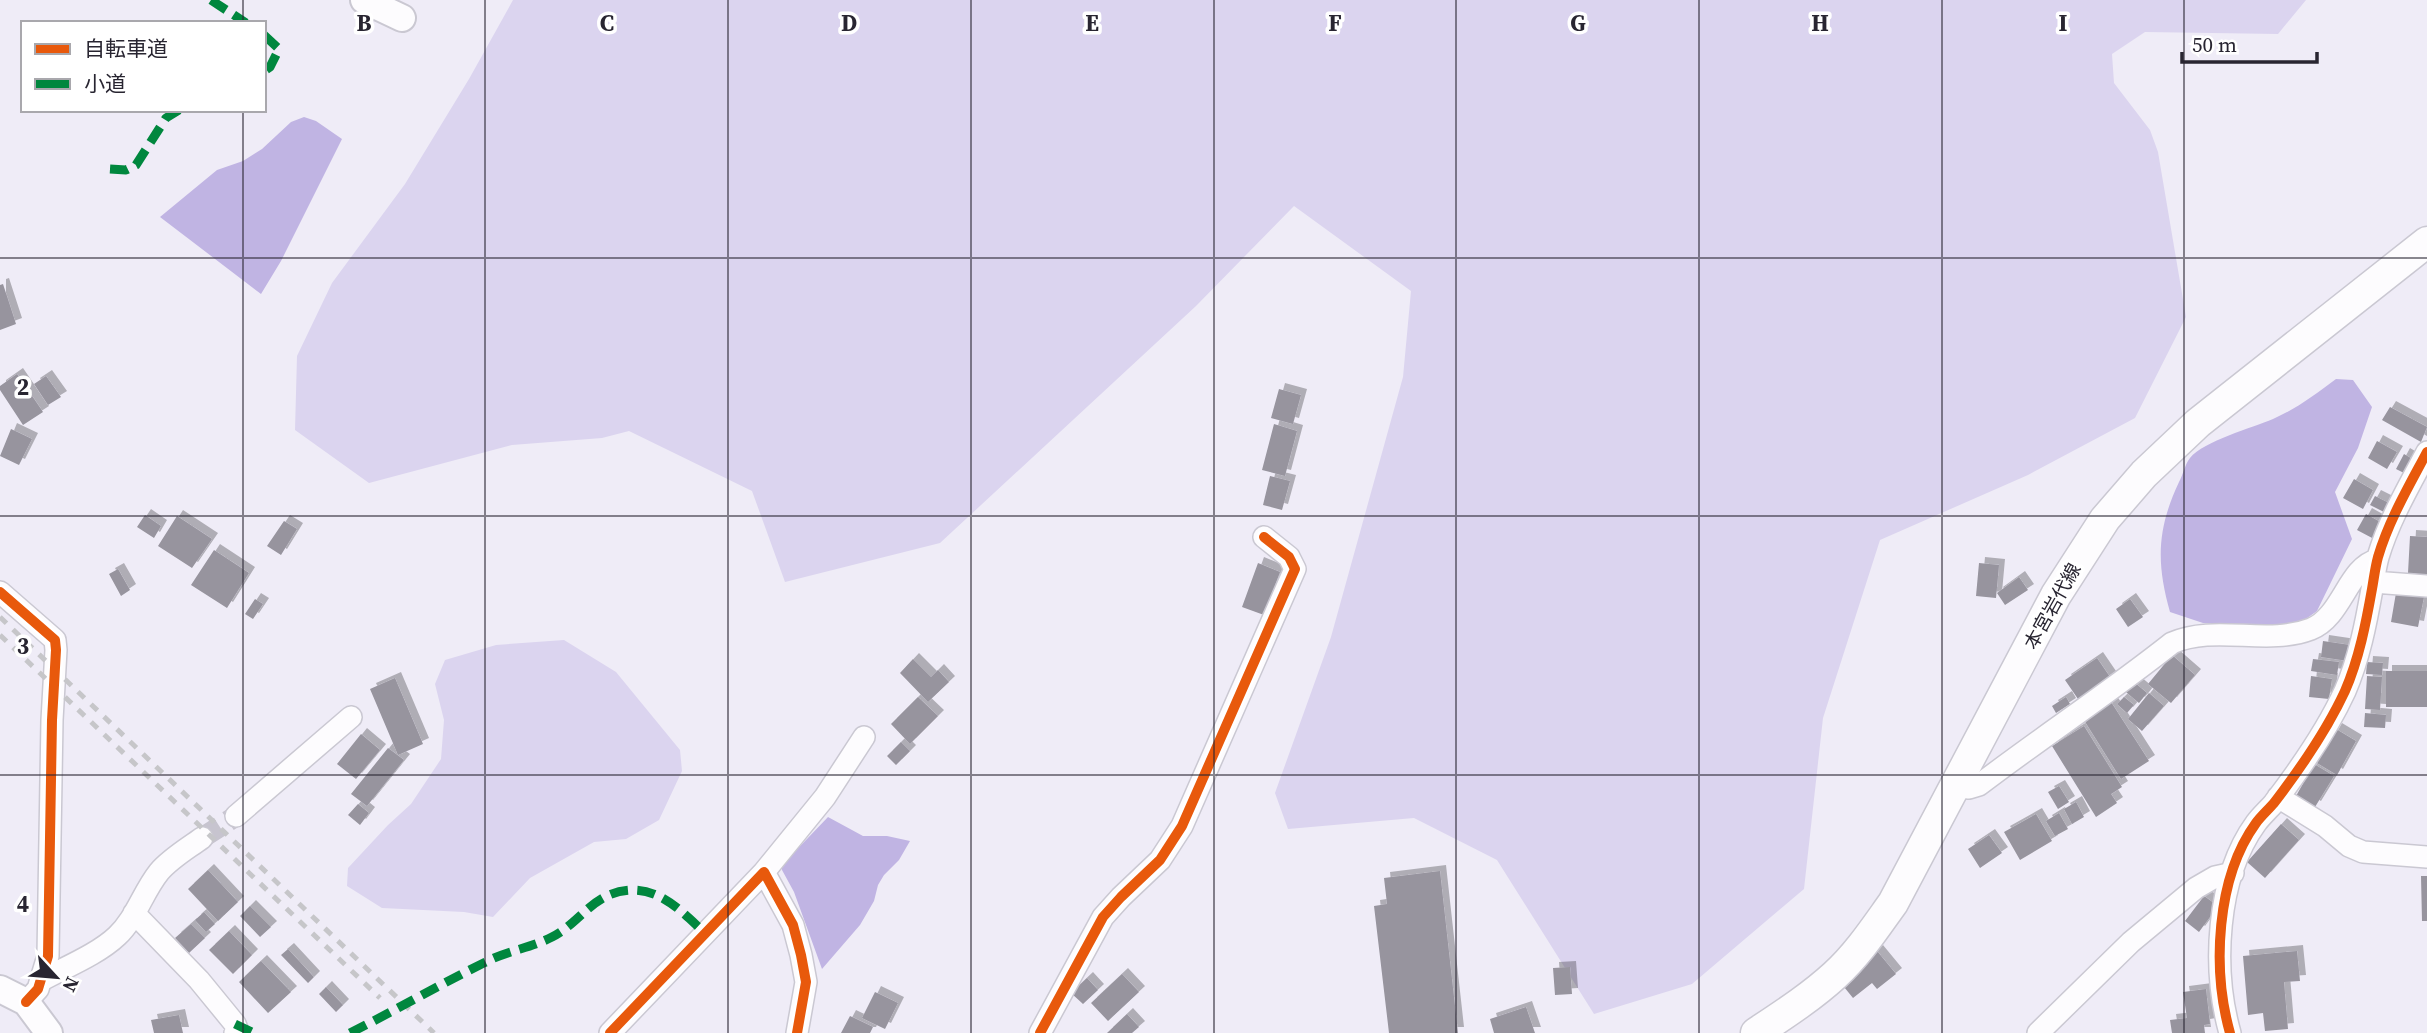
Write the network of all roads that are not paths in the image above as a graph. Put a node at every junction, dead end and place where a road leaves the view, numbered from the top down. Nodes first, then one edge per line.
1 (364, 0) edge
2 (401, 18) dead end
3 (2427, 242) edge
4 (2427, 452) edge
5 (1264, 537) dead end
6 (2377, 560) junction
7 (2373, 583) junction
8 (2427, 586) edge
9 (0, 592) edge
10 (351, 717) dead end
11 (864, 737) dead end
12 (1955, 786) junction
13 (2278, 797) junction
14 (236, 816) tunnel mouth
15 (202, 838) tunnel mouth
16 (2427, 857) edge
17 (764, 872) junction
18 (2233, 873) junction
19 (134, 913) junction
20 (42, 980) junction
21 (0, 989) edge
22 (26, 1002) junction
23 (49, 1033) edge
24 (235, 1033) edge
25 (610, 1033) edge
26 (797, 1033) edge
27 (1040, 1033) edge
28 (1756, 1033) edge
29 (2038, 1033) edge
30 (2230, 1033) edge

1 - 2 street
3 - 12 main road, 本宮岩代線
4 - 6 street
5 - 27 street
6 - 7 street
6 - 12 street
7 - 8 street
7 - 13 street
9 - 20 street
10 - 14 street
11 - 17 street
12 - 28 main road, 本宮岩代線
13 - 16 street
13 - 18 street
15 - 19 street
17 - 25 street
17 - 26 street
18 - 29 street
18 - 30 street
19 - 20 street
19 - 24 street
20 - 22 street
21 - 22 street
22 - 23 street

